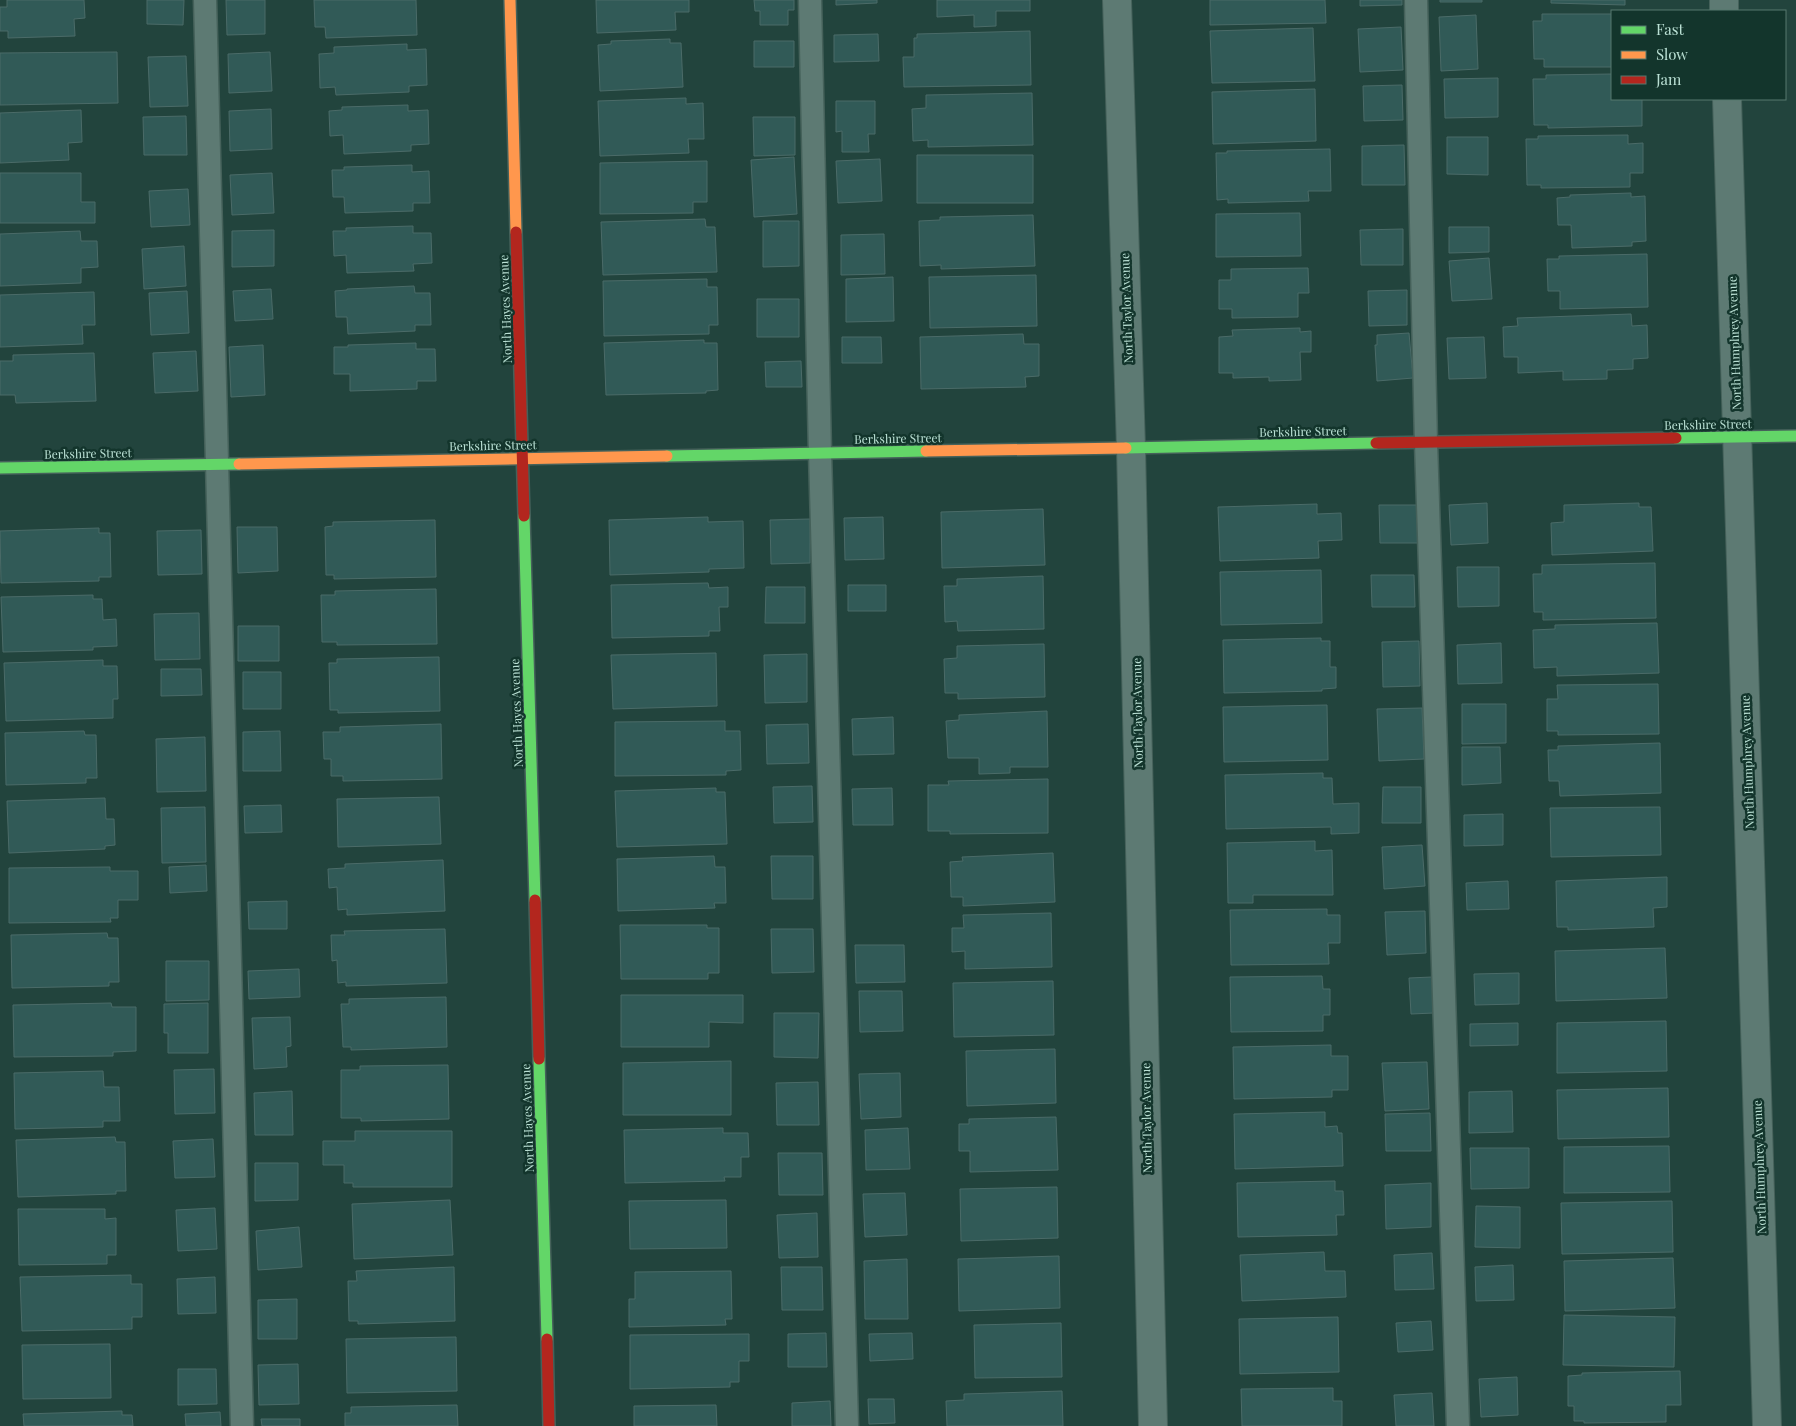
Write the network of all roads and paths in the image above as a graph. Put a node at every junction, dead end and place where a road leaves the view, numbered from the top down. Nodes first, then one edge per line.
1 (205, 0) edge
2 (510, 0) edge
3 (810, 0) edge
4 (1117, 0) edge
5 (1416, 0) edge
6 (1727, 100) edge
7 (1796, 436) edge
8 (1737, 437) junction
9 (1426, 443) junction
10 (1131, 448) junction
11 (820, 453) junction
12 (523, 459) junction
13 (216, 464) junction
14 (0, 468) edge
15 (242, 1426) edge
16 (549, 1426) edge
17 (847, 1426) edge
18 (1153, 1426) edge
19 (1458, 1426) edge
20 (1767, 1426) edge

1 - 13 lane
2 - 12 street, North Hayes Avenue
3 - 11 lane
4 - 10 street, North Taylor Avenue
5 - 9 lane
6 - 8 street, North Humphrey Avenue
7 - 8 street, Berkshire Street
8 - 9 street, Berkshire Street
8 - 20 street, North Humphrey Avenue
9 - 10 street, Berkshire Street
9 - 19 lane
10 - 11 street, Berkshire Street
10 - 18 street, North Taylor Avenue
11 - 12 street, Berkshire Street
11 - 17 lane
12 - 13 street, Berkshire Street
12 - 16 street, North Hayes Avenue
13 - 14 street, Berkshire Street
13 - 15 lane

